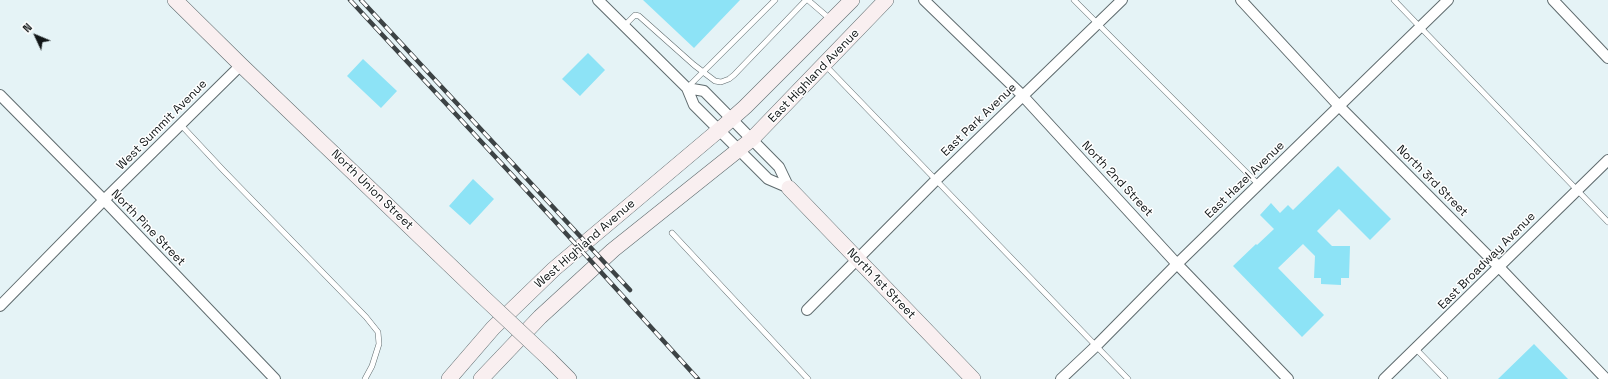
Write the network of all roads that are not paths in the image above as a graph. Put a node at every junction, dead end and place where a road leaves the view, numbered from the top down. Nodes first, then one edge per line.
1 (175, 0) edge
2 (598, 0) edge
3 (775, 0) edge
4 (807, 0) edge
5 (852, 0) edge
6 (886, 0) edge
7 (924, 0) edge
8 (1074, 0) edge
9 (1122, 0) edge
10 (1241, 0) edge
11 (1394, 0) edge
12 (1448, 0) edge
13 (1553, 0) edge
14 (831, 20) junction
15 (1097, 24) junction
16 (624, 26) junction
17 (1420, 27) junction
18 (1608, 58) edge
19 (825, 64) junction
20 (241, 65) junction
21 (703, 72) junction
22 (687, 88) junction
23 (0, 95) edge
24 (1022, 95) junction
25 (1339, 106) junction
26 (732, 119) junction
27 (181, 125) junction
28 (720, 130) junction
29 (752, 140) junction
30 (739, 150) junction
31 (1608, 160) edge
32 (936, 180) junction
33 (1258, 184) junction
34 (789, 188) junction
35 (1576, 190) junction
36 (104, 200) junction
37 (1608, 222) edge
38 (672, 233) dead end
39 (856, 259) junction
40 (1177, 264) junction
41 (1500, 267) junction
42 (0, 306) edge
43 (807, 310) dead end
44 (1096, 346) junction
45 (1416, 349) junction
46 (275, 379) edge
47 (365, 379) edge
48 (449, 379) edge
49 (481, 379) edge
50 (569, 379) edge
51 (808, 379) edge
52 (974, 379) edge
53 (1060, 379) edge
54 (1128, 379) edge
55 (1288, 379) edge
56 (1384, 379) edge
57 (1445, 379) edge
58 (1606, 379) edge

1 - 20 main road, North Union Street
2 - 16 street, North 1st Street
3 - 21 lane
4 - 14 lane
4 - 21 lane
5 - 14 main road
6 - 19 main road, East Highland Avenue
7 - 24 street, North 2nd Street
8 - 15 lane
9 - 15 street, East Park Avenue
10 - 25 street, North 3rd Street
11 - 17 lane
12 - 17 street, East Hazel Avenue
13 - 18 street
14 - 26 main road
15 - 24 street, East Park Avenue
15 - 33 lane
16 - 21 lane
16 - 22 street, North 1st Street
17 - 25 street, East Hazel Avenue
17 - 35 lane
19 - 29 main road, East Highland Avenue
19 - 32 lane
20 - 27 street, West Summit Avenue
20 - 50 main road, North Union Street, bridge
21 - 22 lane
22 - 26 street, North 1st Street
22 - 28 street, North 1st Street
23 - 36 street, North Pine Street
24 - 32 street, East Park Avenue
24 - 40 street, North 2nd Street
25 - 33 street, East Hazel Avenue
25 - 41 street, North 3rd Street
26 - 28 main road, West Highland Avenue
26 - 29 street, North 1st Street
27 - 36 street, West Summit Avenue
27 - 47 lane
28 - 30 street, North 1st Street
28 - 48 main road, West Highland Avenue
29 - 30 main road, East Highland Avenue
29 - 34 street, North 1st Street
30 - 34 street, North 1st Street
30 - 49 main road, West Highland Avenue
31 - 35 street, East Broadway Avenue
32 - 39 street, East Park Avenue
32 - 44 lane
33 - 40 street, East Hazel Avenue
34 - 39 main road, North 1st Street
35 - 37 lane
35 - 41 street, East Broadway Avenue
36 - 42 street, West Summit Avenue
36 - 46 street, North Pine Street
38 - 51 lane
39 - 43 street, East Park Avenue
39 - 52 main road, North 1st Street
40 - 44 street, East Hazel Avenue
40 - 55 street, North 2nd Street
41 - 45 street, East Broadway Avenue
41 - 58 street, North 3rd Street
44 - 53 street, East Hazel Avenue
44 - 54 lane
45 - 56 street, East Broadway Avenue
45 - 57 lane

